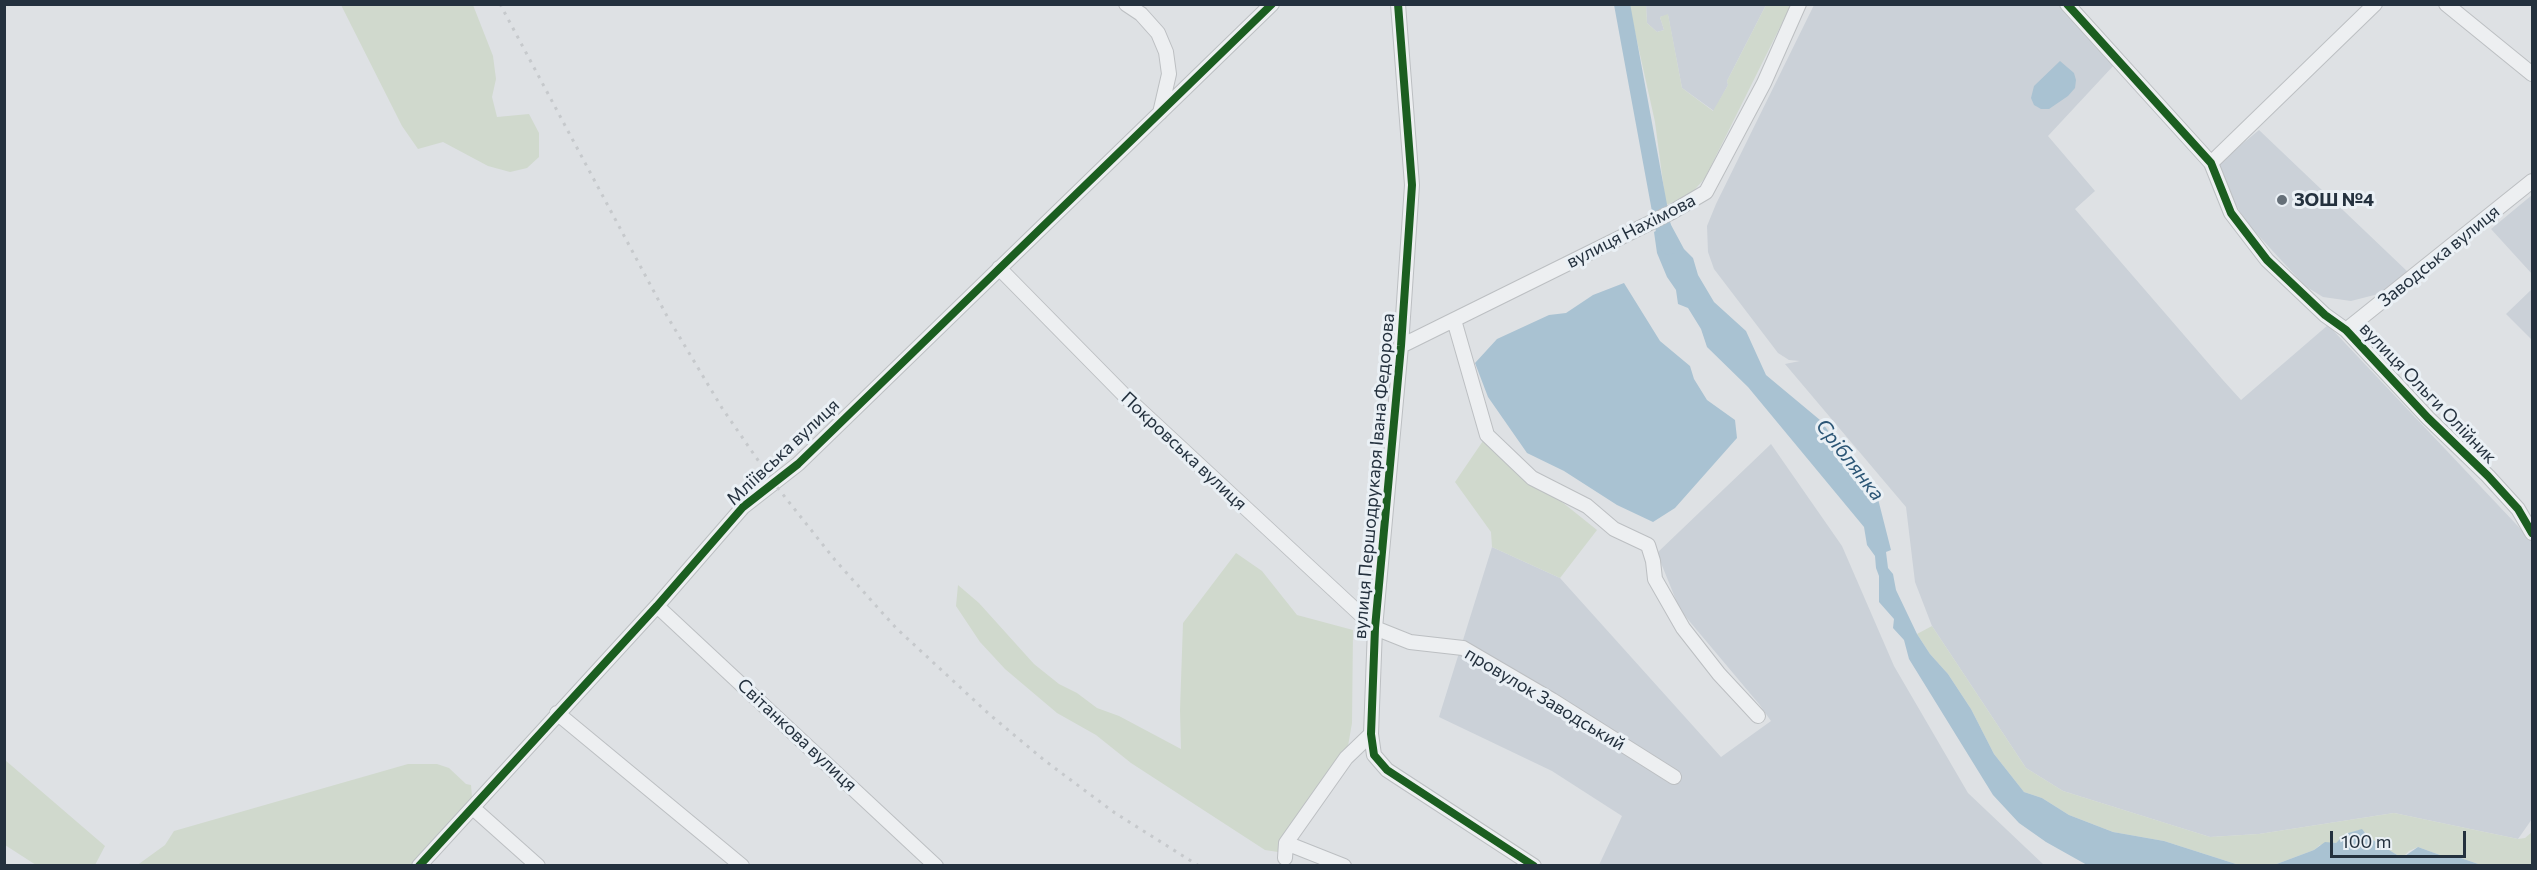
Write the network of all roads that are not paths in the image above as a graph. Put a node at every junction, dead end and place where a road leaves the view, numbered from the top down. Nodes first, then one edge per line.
1 (1126, 4) edge
2 (1272, 4) edge
3 (1398, 4) edge
4 (1799, 4) edge
5 (2067, 4) edge
6 (2375, 4) edge
7 (2446, 4) edge
8 (2532, 74) edge
9 (1160, 113) junction
10 (2211, 163) junction
11 (2532, 181) edge
12 (999, 268) junction
13 (1454, 320) junction
14 (2346, 330) junction
15 (1401, 346) junction
16 (2532, 533) edge
17 (657, 606) junction
18 (1375, 627) junction
19 (557, 713) junction
20 (1758, 716) dead end
21 (1371, 735) junction
22 (1674, 777) dead end
23 (473, 808) junction
24 (1286, 843) junction
25 (1285, 858) dead end
26 (419, 866) edge
27 (538, 866) edge
28 (742, 866) edge
29 (936, 866) edge
30 (1344, 866) edge
31 (1534, 866) edge

1 - 9 street
2 - 9 street
3 - 15 street, вулиця Першодрукаря Івана Федорова
4 - 13 street, вулиця Нахімова
5 - 10 street, вулиця Ольги Олійник
6 - 10 street
7 - 8 street
9 - 12 street, Мліївська вулиця
10 - 14 street, вулиця Ольги Олійник
11 - 14 street, Заводська вулиця
12 - 17 street, Мліївська вулиця
12 - 18 street, Покровська вулиця
13 - 15 street, вулиця Нахімова
13 - 20 street
14 - 16 street, вулиця Ольги Олійник
15 - 18 street, вулиця Першодрукаря Івана Федорова
17 - 19 street, Мліївська вулиця
17 - 29 street, Світанкова вулиця
18 - 21 street, вулиця Першодрукаря Івана Федорова
18 - 22 street, провулок Заводський
19 - 23 street, Мліївська вулиця
19 - 28 street
21 - 24 street
21 - 31 street, вулиця Першодрукаря Івана Федорова
23 - 26 street, Мліївська вулиця
23 - 27 street
24 - 25 street
24 - 30 street

